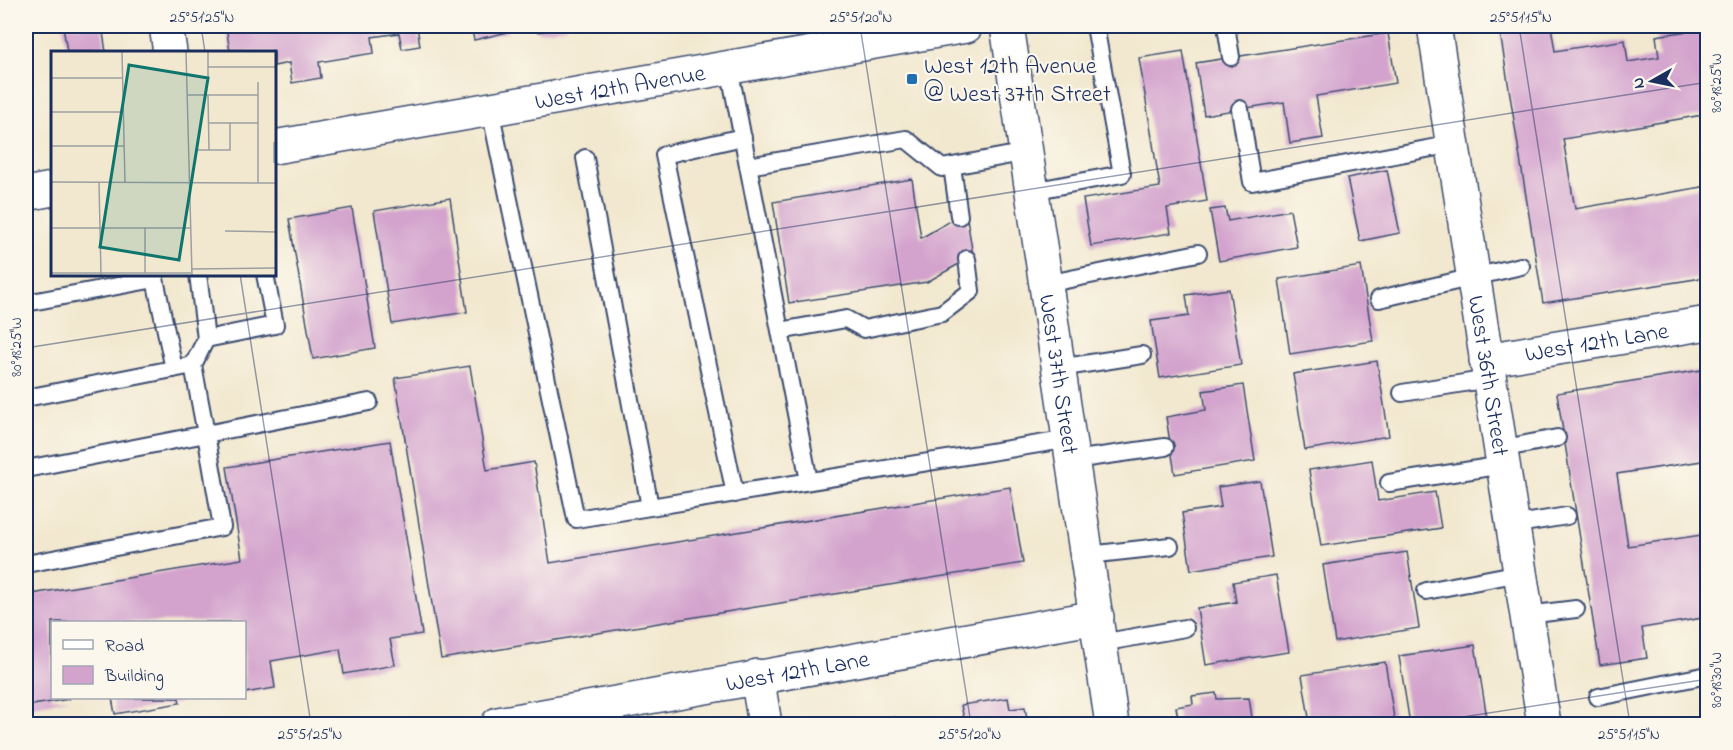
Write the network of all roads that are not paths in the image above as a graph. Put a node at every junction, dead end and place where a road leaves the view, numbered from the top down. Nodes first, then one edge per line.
1 (166, 26) edge
2 (966, 26) edge
3 (1007, 26) edge
4 (1095, 26) edge
5 (1226, 26) edge
6 (1434, 26) edge
7 (906, 31) edge
8 (170, 51) edge
9 (1232, 57) dead end
10 (729, 67) junction
11 (490, 109) junction
12 (1240, 109) dead end
13 (743, 137) junction
14 (1453, 144) junction
15 (276, 147) edge
16 (1027, 152) junction
17 (585, 158) dead end
18 (748, 166) junction
19 (952, 166) junction
20 (51, 189) edge
21 (1032, 191) junction
22 (26, 194) edge
23 (959, 216) dead end
24 (1198, 253) dead end
25 (967, 259) dead end
26 (1521, 266) dead end
27 (198, 276) edge
28 (265, 276) edge
29 (1473, 276) junction
30 (1047, 284) junction
31 (1379, 299) dead end
32 (26, 303) edge
33 (1707, 323) edge
34 (780, 331) junction
35 (206, 339) junction
36 (1142, 355) dead end
37 (192, 365) junction
38 (1059, 368) junction
39 (174, 369) junction
40 (1487, 369) junction
41 (1402, 393) dead end
42 (26, 398) edge
43 (369, 402) dead end
44 (206, 434) junction
45 (1557, 438) dead end
46 (1165, 447) dead end
47 (1072, 449) junction
48 (1502, 457) junction
49 (26, 469) edge
50 (809, 481) junction
51 (1389, 483) dead end
52 (735, 494) junction
53 (650, 507) junction
54 (1567, 516) dead end
55 (1512, 525) junction
56 (1170, 546) dead end
57 (1088, 555) junction
58 (26, 564) edge
59 (1520, 573) junction
60 (1426, 591) dead end
61 (1576, 609) dead end
62 (1527, 615) junction
63 (1185, 628) dead end
64 (1099, 630) junction
65 (1707, 675) edge
66 (757, 676) junction
67 (1598, 697) dead end
68 (498, 724) edge
69 (765, 724) edge
70 (1112, 724) edge
71 (1544, 724) edge

1 - 8 street
2 - 7 street, West 12th Avenue
3 - 16 street, West 37th Street
4 - 21 lane
5 - 9 lane
6 - 14 street, West 36th Street
7 - 10 street, West 12th Avenue
10 - 11 street, West 12th Avenue
10 - 13 lane
11 - 15 street, West 12th Avenue
11 - 53 lane
12 - 14 lane
13 - 18 lane
13 - 52 lane
14 - 29 street, West 36th Street
16 - 19 lane
16 - 21 street, West 37th Street
17 - 53 lane
18 - 19 lane
18 - 34 lane
19 - 23 lane
20 - 22 street
21 - 30 street, West 37th Street
24 - 30 lane
25 - 34 lane
26 - 29 lane
27 - 35 lane
28 - 35 lane
29 - 31 lane
29 - 40 street, West 36th Street
30 - 38 street, West 37th Street
32 - 39 lane
33 - 40 street, West 12th Lane
34 - 50 lane
35 - 37 lane
36 - 38 lane
37 - 39 lane
37 - 44 lane
38 - 47 street, West 37th Street
39 - 42 lane
40 - 41 lane
40 - 48 street, West 36th Street
43 - 44 lane
44 - 49 lane
44 - 58 lane
45 - 48 lane
46 - 47 lane
47 - 50 lane
47 - 57 street, West 37th Street
48 - 51 lane
48 - 55 street, West 36th Street
50 - 52 lane
52 - 53 lane
54 - 55 lane
55 - 59 street, West 36th Street
56 - 57 lane
57 - 64 street, West 37th Street
59 - 60 lane
59 - 62 street, West 36th Street
61 - 62 lane
62 - 71 street, West 36th Street
63 - 64 lane
64 - 66 street, West 12th Lane
64 - 70 street, West 37th Street
65 - 67 lane
66 - 68 street, West 12th Lane
66 - 69 street

